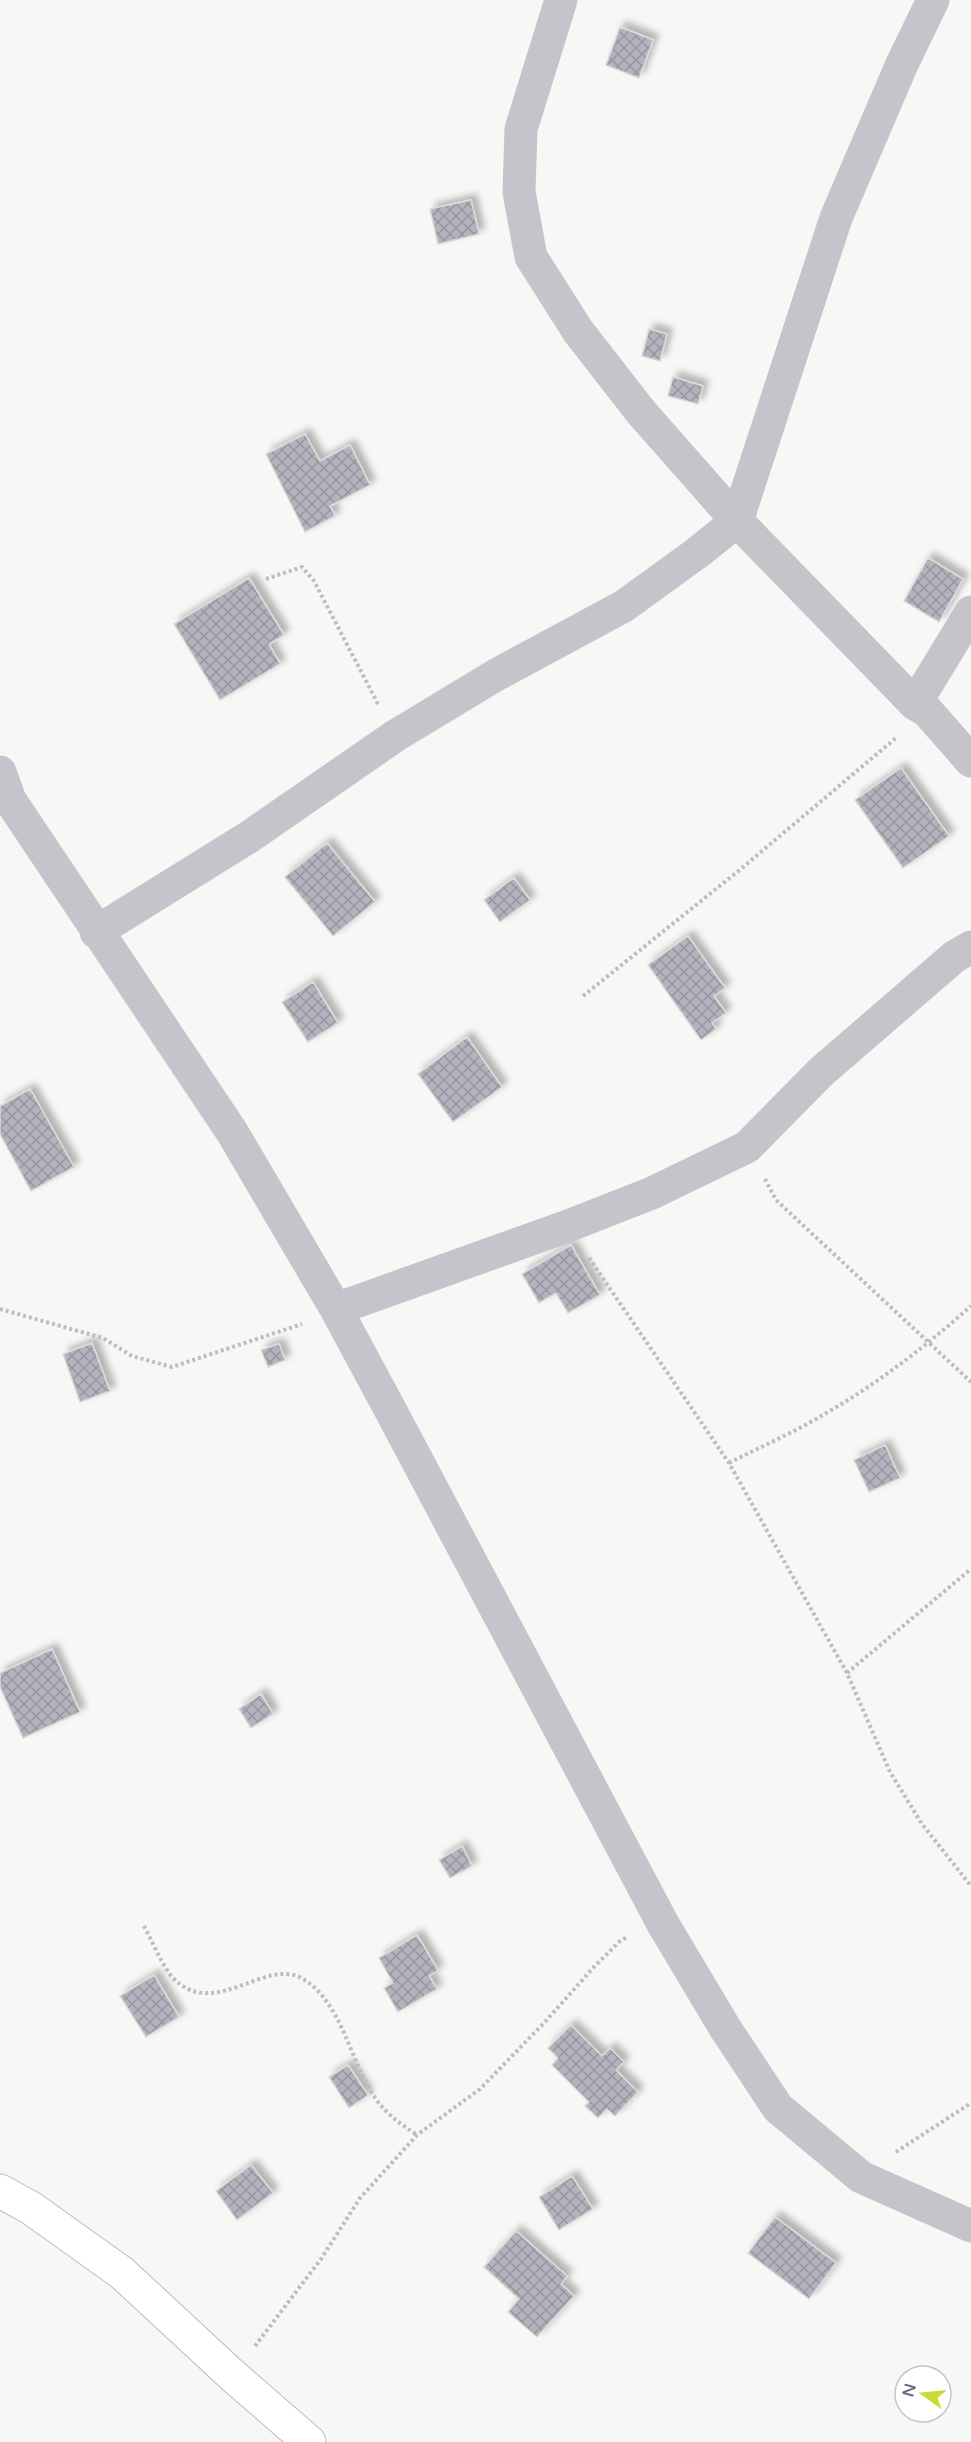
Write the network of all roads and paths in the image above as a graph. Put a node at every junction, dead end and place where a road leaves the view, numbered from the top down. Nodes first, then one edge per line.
1 (561, 0) edge
2 (933, 0) edge
3 (736, 521) junction
4 (266, 579) dead end
5 (971, 612) edge
6 (921, 708) junction
7 (395, 736) junction
8 (971, 761) edge
9 (0, 772) edge
10 (96, 933) junction
11 (971, 947) edge
12 (583, 996) dead end
13 (747, 1147) junction
14 (568, 1226) junction
15 (971, 1306) edge
16 (336, 1309) junction
17 (0, 1310) edge
18 (931, 1343) junction
19 (971, 1382) edge
20 (729, 1463) junction
21 (971, 1569) edge
22 (847, 1673) junction
23 (971, 1887) edge
24 (663, 1924) junction
25 (144, 1926) dead end
26 (971, 2103) edge
27 (417, 2135) junction
28 (861, 2177) junction
29 (0, 2190) edge
30 (971, 2226) edge
31 (232, 2375) junction
32 (309, 2442) edge

1 - 3 street
2 - 3 street
3 - 6 street
3 - 7 street
4 - 7 path
5 - 6 street
6 - 8 street
6 - 12 path
7 - 10 street
9 - 10 street
10 - 16 street
11 - 13 street
13 - 14 street
13 - 18 path
14 - 16 street
14 - 20 path
15 - 18 path
16 - 17 path
16 - 24 street
18 - 19 path
18 - 20 path
20 - 22 path
21 - 22 path
22 - 23 path
24 - 27 path
24 - 28 street
25 - 27 path
26 - 28 path
27 - 31 path
28 - 30 street
29 - 31 street
31 - 32 street

